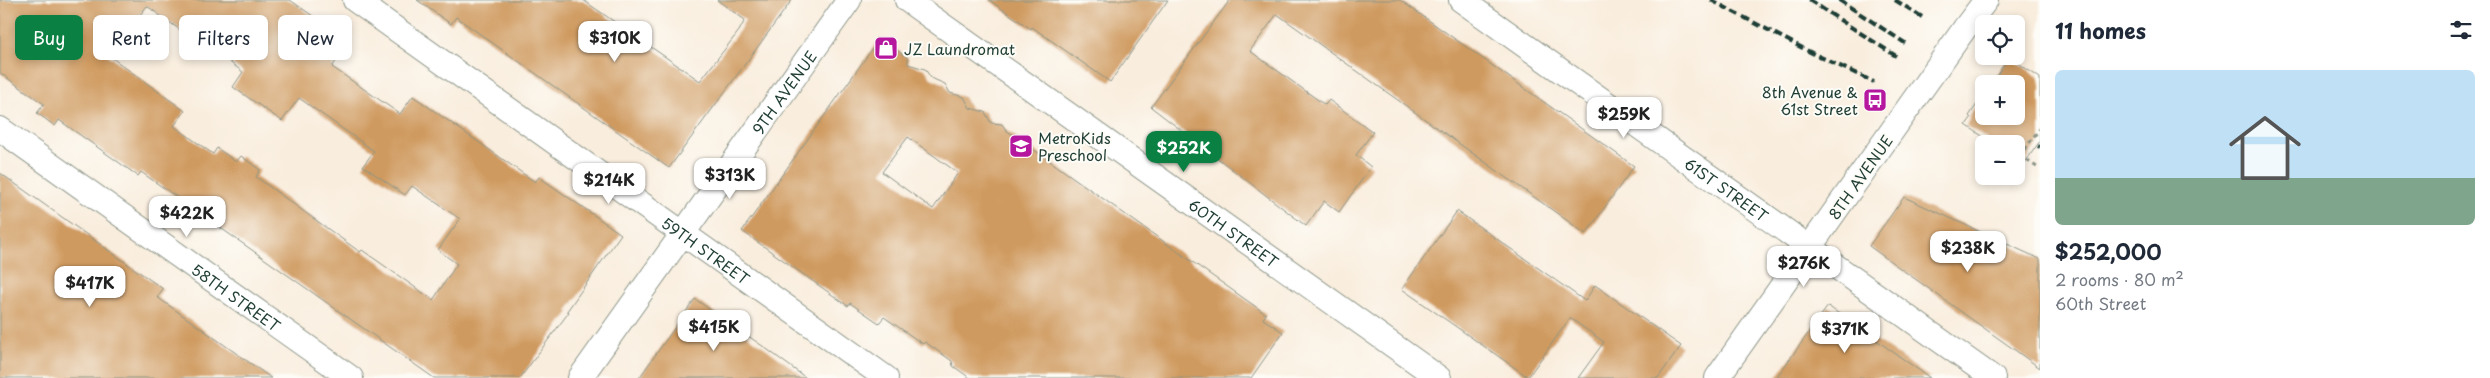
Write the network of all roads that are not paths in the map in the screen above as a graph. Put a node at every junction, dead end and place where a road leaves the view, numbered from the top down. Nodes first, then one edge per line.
1 (354, 0) edge
2 (849, 0) edge
3 (907, 0) edge
4 (1461, 0) edge
5 (1986, 0) edge
6 (0, 129) edge
7 (683, 234) junction
8 (1809, 248) junction
9 (351, 378) edge
10 (580, 378) edge
11 (886, 378) edge
12 (1439, 378) edge
13 (1717, 378) edge
14 (1993, 378) edge

1 - 7 street, 59TH STREET
2 - 7 street, 9TH AVENUE
3 - 12 street, 60TH STREET
4 - 8 street, 61ST STREET
5 - 8 street, 8TH AVENUE, bridge
6 - 9 street, 58TH STREET
7 - 10 street, 9TH AVENUE
7 - 11 street, 59TH STREET
8 - 13 street, 8TH AVENUE
8 - 14 street, 61ST STREET

